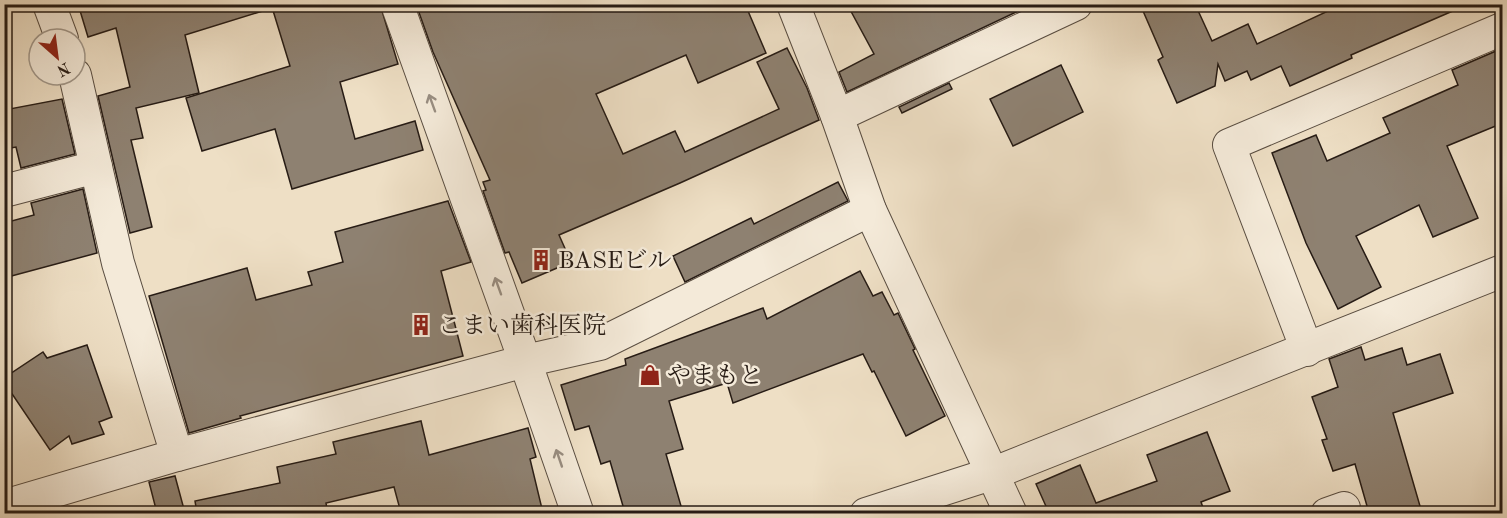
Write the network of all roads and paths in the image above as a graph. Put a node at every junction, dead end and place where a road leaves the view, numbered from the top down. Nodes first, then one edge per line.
1 (49, 4) edge
2 (397, 4) edge
3 (793, 4) edge
4 (1076, 4) edge
5 (58, 27) edge
6 (1503, 28) edge
7 (78, 87) edge
8 (837, 116) junction
9 (96, 167) junction
10 (4, 191) edge
11 (870, 210) junction
12 (1503, 271) edge
13 (1307, 350) junction
14 (525, 361) junction
15 (177, 455) junction
16 (994, 474) junction
17 (4, 506) edge
18 (578, 513) edge
19 (866, 513) edge
20 (1011, 513) edge

1 - 5 street
14 -> 2 street
3 - 8 street
4 - 8 street
6 - 13 street
7 - 9 street
8 - 11 street
9 - 10 street
9 - 15 street
11 - 14 street
11 - 16 street
12 - 13 street
13 - 16 street
14 - 15 street
18 -> 14 street
15 - 17 street
16 - 19 street
16 - 20 street

